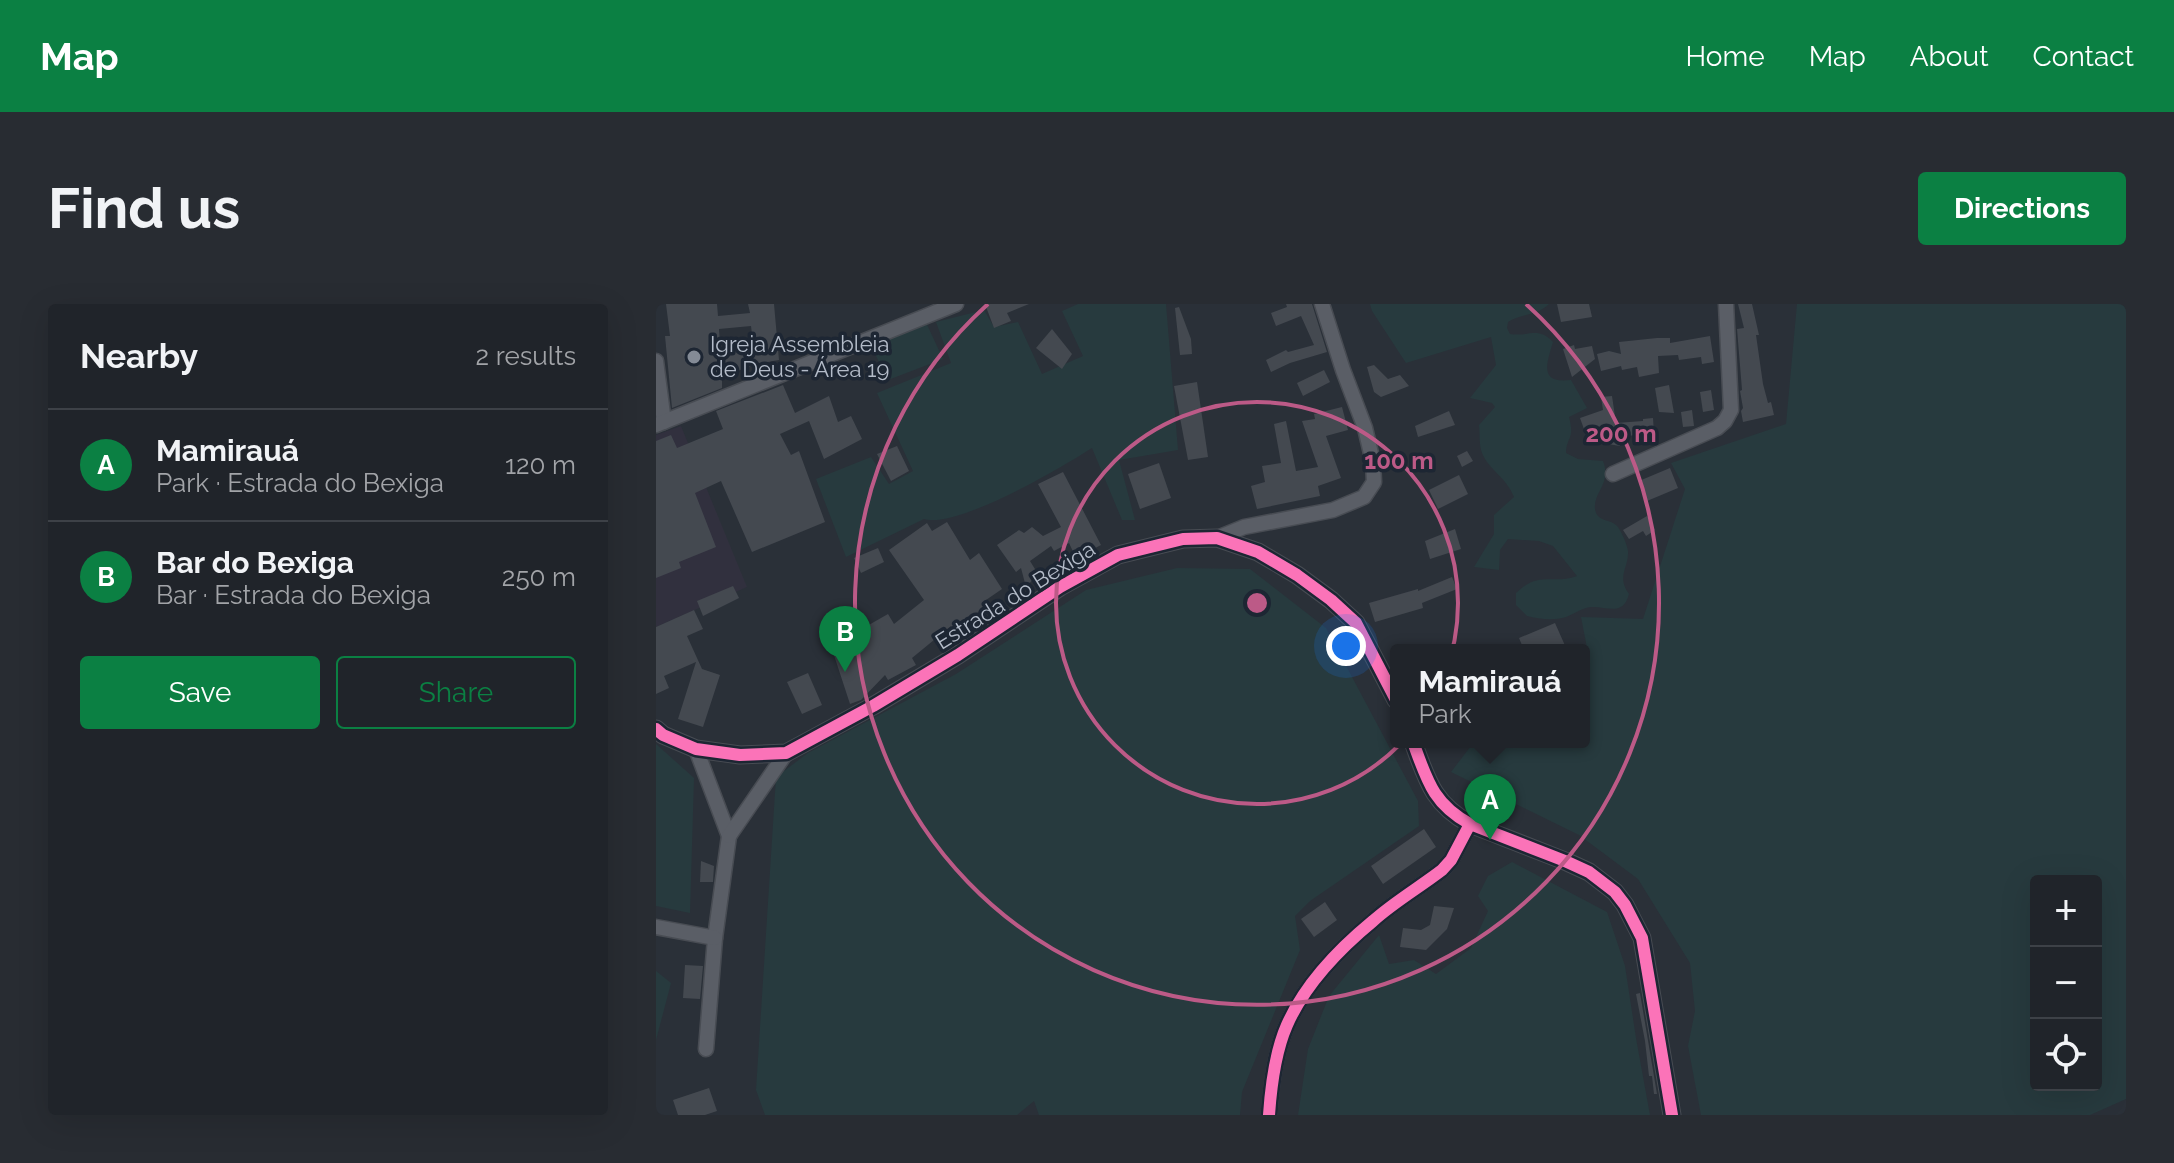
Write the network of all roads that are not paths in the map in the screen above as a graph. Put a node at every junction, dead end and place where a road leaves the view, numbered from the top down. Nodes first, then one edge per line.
1 (956, 304) edge
2 (1322, 304) edge
3 (1726, 304) edge
4 (922, 310) edge
5 (656, 361) edge
6 (660, 423) edge
7 (1613, 474) dead end
8 (1217, 538) junction
9 (1390, 688) edge
10 (656, 729) edge
11 (1415, 748) edge
12 (696, 749) junction
13 (786, 753) junction
14 (1470, 824) junction
15 (729, 836) junction
16 (656, 927) edge
17 (715, 938) junction
18 (706, 1049) dead end
19 (1269, 1115) edge
20 (1672, 1115) edge

1 - 4 street
2 - 8 street
3 - 7 street
4 - 6 street
5 - 6 street
8 - 9 street, Estrada do Bexiga
8 - 13 street, Estrada do Bexiga
10 - 12 street, Estrada do Bexiga
11 - 14 street
12 - 13 street, Estrada do Bexiga
12 - 15 street
13 - 15 street
14 - 19 street
14 - 20 street
15 - 17 street
16 - 17 street
17 - 18 street

